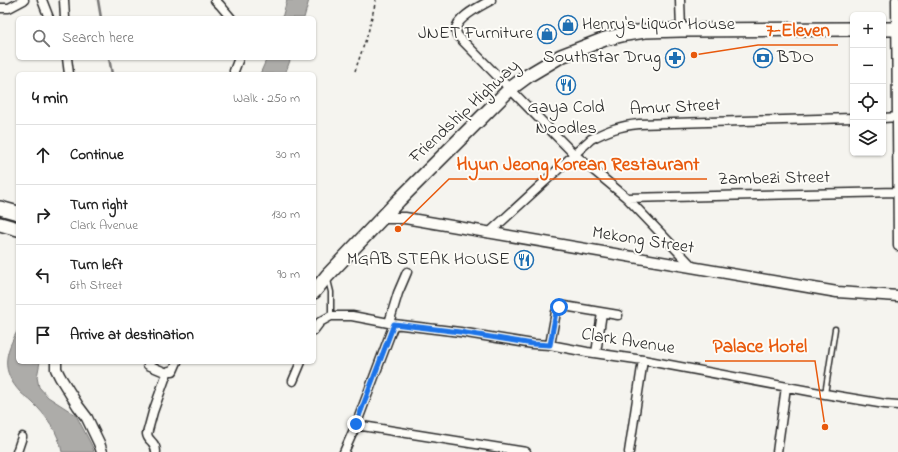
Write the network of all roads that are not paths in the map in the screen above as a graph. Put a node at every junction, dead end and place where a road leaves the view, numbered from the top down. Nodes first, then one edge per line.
1 (24, 0) edge
2 (42, 0) edge
3 (64, 0) edge
4 (215, 0) edge
5 (491, 0) edge
6 (680, 0) edge
7 (896, 0) edge
8 (0, 8) edge
9 (49, 16) edge
10 (65, 16) edge
11 (229, 16) edge
12 (886, 28) edge
13 (850, 29) edge
14 (897, 29) edge
15 (681, 30) junction
16 (67, 60) edge
17 (238, 60) edge
18 (234, 71) dead end
19 (69, 72) edge
20 (510, 89) junction
21 (898, 117) edge
22 (850, 118) edge
23 (886, 118) edge
24 (574, 154) junction
25 (898, 192) edge
26 (627, 198) junction
27 (0, 208) edge
28 (16, 212) edge
29 (382, 218) junction
30 (0, 224) edge
31 (16, 228) edge
32 (489, 233) junction
33 (898, 246) edge
34 (693, 267) junction
35 (407, 272) dead end
36 (327, 276) junction
37 (316, 281) edge
38 (316, 290) edge
39 (898, 296) edge
40 (602, 313) junction
41 (618, 315) dead end
42 (331, 316) junction
43 (391, 323) junction
44 (316, 327) edge
45 (835, 329) dead end
46 (550, 345) junction
47 (596, 353) junction
48 (643, 360) junction
49 (56, 364) edge
50 (176, 364) edge
51 (300, 364) edge
52 (148, 366) dead end
53 (167, 373) junction
54 (293, 381) dead end
55 (786, 387) junction
56 (825, 394) junction
57 (898, 405) edge
58 (356, 424) junction
59 (22, 437) dead end
60 (17, 452) edge
61 (102, 452) edge
62 (156, 452) edge
63 (344, 452) edge
64 (526, 452) edge
65 (629, 452) edge
66 (777, 452) edge

1 - 8 street
2 - 9 street
3 - 10 street
4 - 11 street
5 - 20 street
6 - 15 street
7 - 14 street
12 - 14 main road
13 - 15 main road, Friendship Highway
14 - 21 street
15 - 20 main road, Friendship Highway
16 - 19 street
17 - 18 street
20 - 24 street
20 - 29 main road, Friendship Highway
21 - 23 street
21 - 25 street
22 - 24 street, Amur Street
24 - 26 street
24 - 32 street, Amur Street
25 - 26 street, Zambezi Street
25 - 33 street
26 - 34 street
27 - 28 main road
29 - 32 street, Mekong Street
29 - 36 main road, Friendship Highway
30 - 31 main road
32 - 34 street, Mekong Street
34 - 39 street, Mekong Street
35 - 43 street
36 - 37 main road, Friendship Highway
36 - 38 main road, Friendship Highway
36 - 42 lane
40 - 41 street
40 - 46 street
40 - 47 street
42 - 43 street, Clark Avenue
42 - 44 street
43 - 46 street, Clark Avenue
43 - 58 street
45 - 56 lane
46 - 47 street, Clark Avenue
47 - 48 street, Clark Avenue
48 - 55 street, Clark Avenue
48 - 65 street
49 - 61 street
50 - 53 street
51 - 54 street
52 - 53 street
53 - 62 street
55 - 56 street, Clark Avenue
55 - 66 street
56 - 57 street, Clark Avenue
58 - 63 street
58 - 64 street
59 - 60 street

